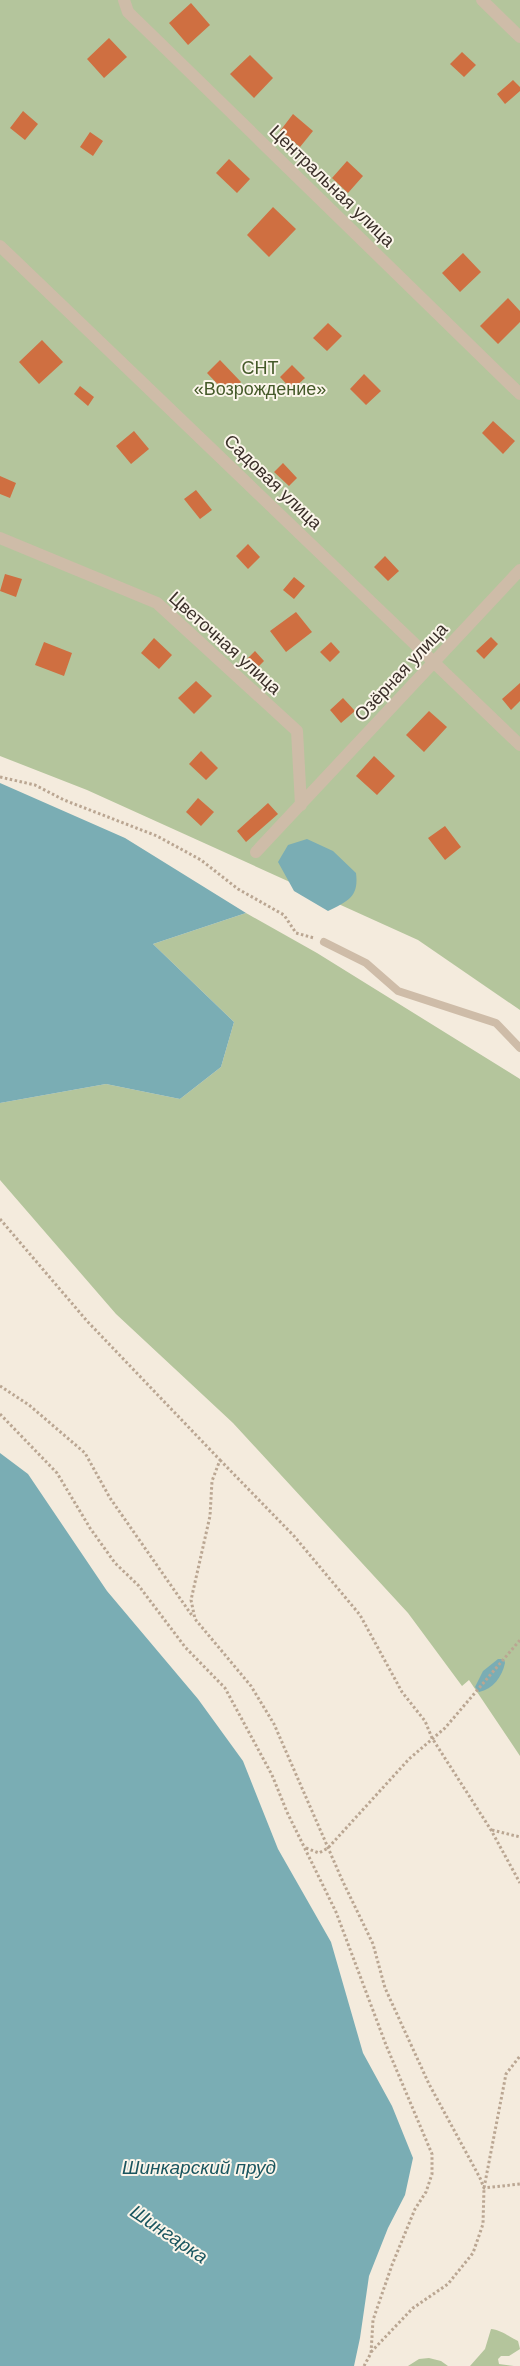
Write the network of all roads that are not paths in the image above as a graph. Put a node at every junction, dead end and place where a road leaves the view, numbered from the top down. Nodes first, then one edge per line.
1 (124, 0) edge
2 (482, 0) edge
3 (520, 37) edge
4 (0, 246) edge
5 (520, 394) edge
6 (0, 538) edge
7 (520, 570) edge
8 (435, 662) junction
9 (520, 745) edge
10 (305, 802) junction
11 (256, 852) dead end
12 (324, 942) road end
13 (520, 1048) edge

1 - 5 street, Центральная улица
2 - 3 street
4 - 8 street, Садовая улица
6 - 10 street, Цветочная улица
7 - 8 street, Озёрная улица
8 - 9 street, Садовая улица
8 - 10 street, Озёрная улица
10 - 11 street, Озёрная улица
12 - 13 lane

